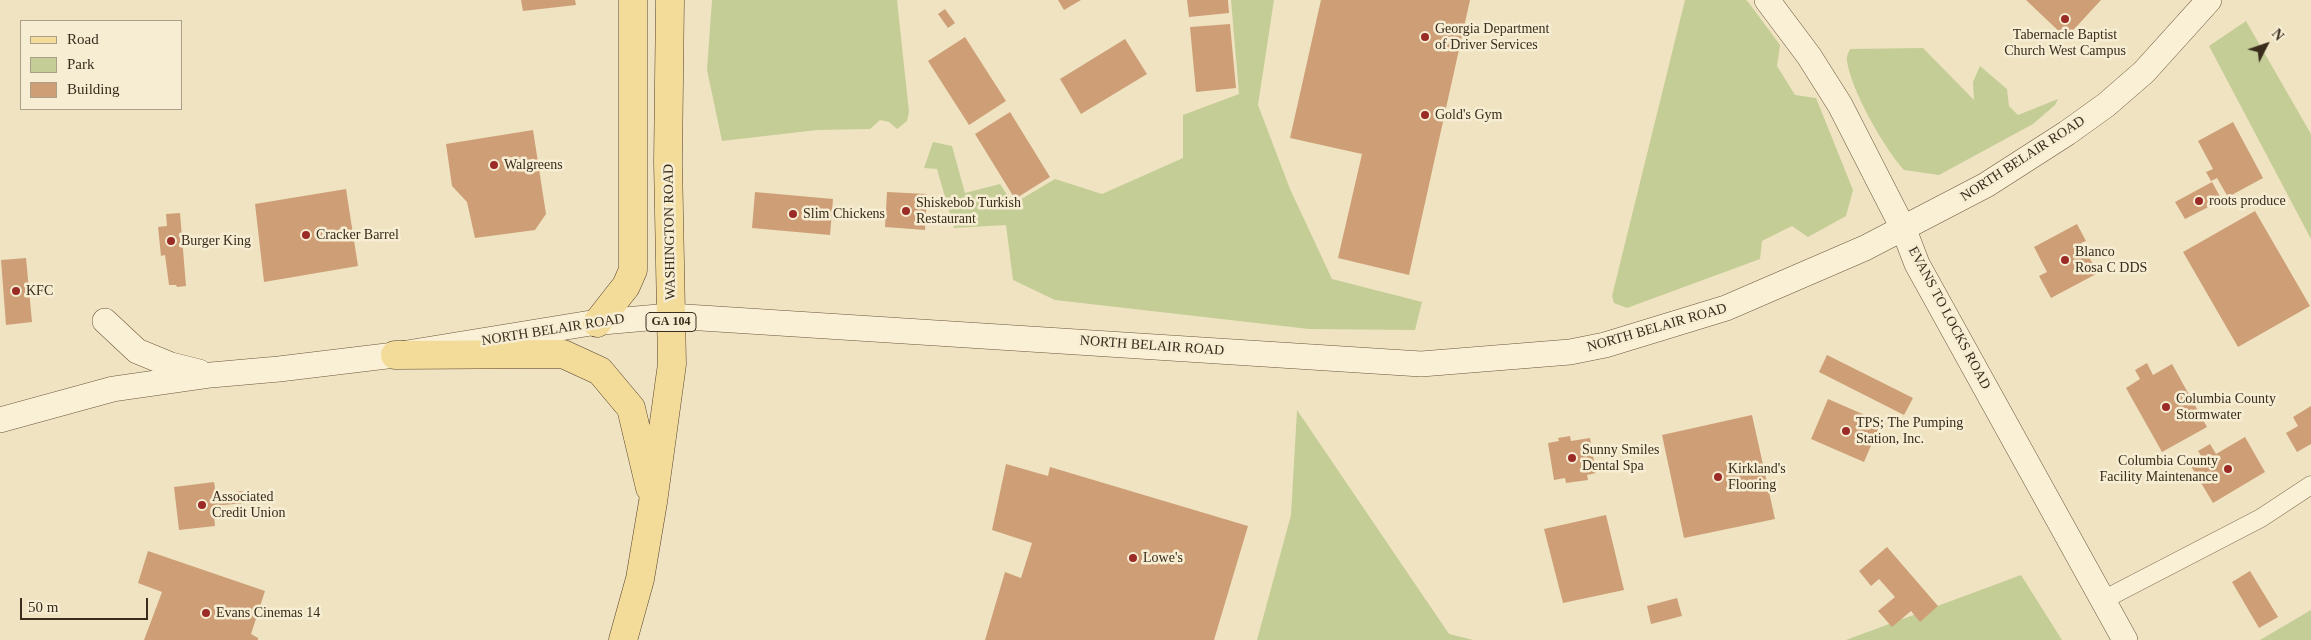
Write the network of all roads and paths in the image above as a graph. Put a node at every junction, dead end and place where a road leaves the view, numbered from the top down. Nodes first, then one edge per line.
1 (633, 0) edge
2 (670, 0) edge
3 (1767, 0) edge
4 (2209, 0) edge
5 (1904, 230) junction
6 (670, 316) junction
7 (105, 321) dead end
8 (597, 323) junction
9 (395, 354) junction
10 (211, 375) junction
11 (0, 420) edge
12 (2311, 485) edge
13 (653, 502) junction
14 (2103, 600) junction
15 (623, 640) edge
16 (2125, 640) edge

1 - 8 main road
2 - 6 main road, WASHINGTON ROAD / GA 104
3 - 5 street, EVANS TO LOCKS ROAD
4 - 5 street, NORTH BELAIR ROAD
5 - 6 street, NORTH BELAIR ROAD
5 - 14 street, EVANS TO LOCKS ROAD
6 - 8 street, NORTH BELAIR ROAD
6 - 13 main road, WASHINGTON ROAD / GA 104
7 - 10 street
8 - 9 street, NORTH BELAIR ROAD
9 - 10 street, NORTH BELAIR ROAD
9 - 13 main road
10 - 11 street, NORTH BELAIR ROAD
12 - 14 street
13 - 15 main road, WASHINGTON ROAD / GA 104
14 - 16 street, EVANS TO LOCKS ROAD

